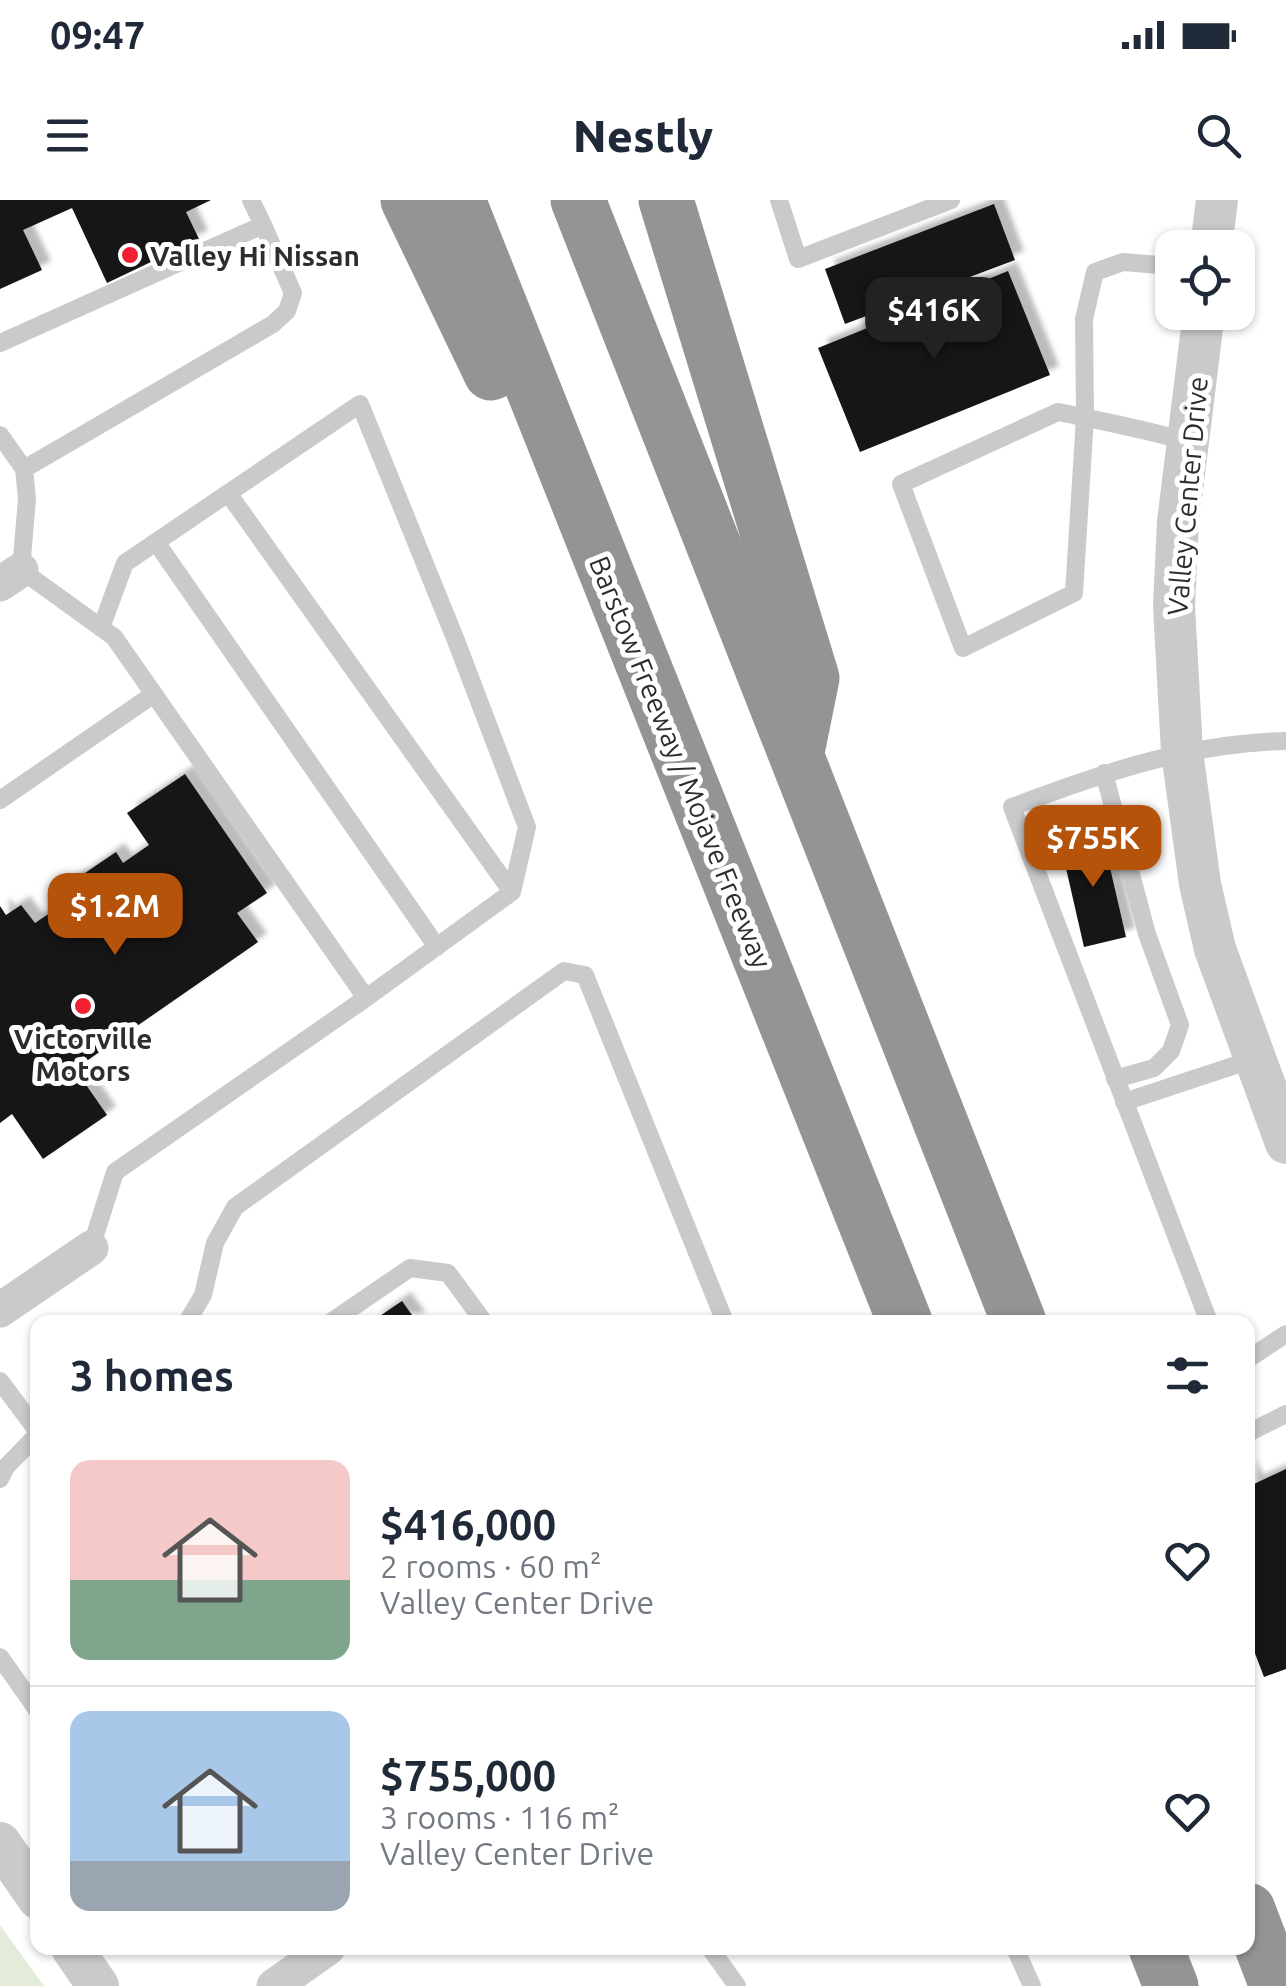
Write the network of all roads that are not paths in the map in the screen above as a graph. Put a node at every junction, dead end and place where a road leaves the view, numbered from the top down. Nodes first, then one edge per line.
1 (252, 200) edge
2 (408, 200) edge
3 (458, 200) edge
4 (578, 200) edge
5 (666, 200) edge
6 (779, 200) edge
7 (951, 200) edge
8 (1217, 200) edge
9 (263, 225) junction
10 (1214, 230) edge
11 (1155, 265) edge
12 (1202, 330) edge
13 (0, 343) edge
14 (1085, 418) junction
15 (0, 435) edge
16 (1189, 442) junction
17 (24, 469) junction
18 (228, 493) junction
19 (156, 542) junction
20 (10, 577) edge
21 (101, 628) junction
22 (154, 694) junction
23 (1286, 742) edge
24 (797, 752) junction
25 (1182, 752) junction
26 (1104, 773) junction
27 (692, 791) junction
28 (0, 800) edge
29 (512, 892) junction
30 (437, 947) junction
31 (366, 998) junction
32 (1254, 1059) junction
33 (1115, 1079) junction
34 (1124, 1102) junction
35 (1286, 1143) edge
36 (90, 1248) joint
37 (3, 1302) edge
38 (192, 1315) edge
39 (341, 1315) edge
40 (479, 1315) edge
41 (722, 1315) edge
42 (902, 1315) edge
43 (1016, 1315) edge
44 (1206, 1315) edge
45 (1286, 1334) edge
46 (1255, 1354) edge
47 (0, 1381) edge
48 (1286, 1414) edge
49 (30, 1422) edge
50 (1255, 1430) edge
51 (30, 1442) edge
52 (0, 1479) edge
53 (0, 1656) edge
54 (30, 1699) edge
55 (0, 1843) edge
56 (30, 1886) edge
57 (1255, 1928) edge
58 (77, 1955) edge
59 (318, 1955) edge
60 (715, 1955) edge
61 (1018, 1955) edge
62 (1159, 1955) edge
63 (98, 1986) edge
64 (274, 1986) edge
65 (738, 1986) edge
66 (1032, 1986) edge
67 (1171, 1986) edge
68 (1277, 1986) edge

1 - 9 lane
2 - 27 highway
3 - 27 highway, Barstow Freeway / Mojave Freeway
4 - 24 highway
5 - 24 highway
6 - 7 lane
8 - 10 street
9 - 13 lane
9 - 17 lane
11 - 14 lane
12 - 16 street, Valley Center Drive
14 - 14 lane
14 - 16 lane
15 - 17 lane
16 - 25 street, Valley Center Drive
17 - 20 lane
18 - 19 lane
18 - 29 lane
18 - 29 lane
19 - 21 lane
19 - 30 lane
20 - 21 lane
21 - 22 lane
22 - 28 lane
22 - 31 lane
23 - 25 lane
24 - 43 highway
25 - 26 lane
25 - 32 street, Valley Center Drive
26 - 33 lane
26 - 33 lane
27 - 42 highway, Barstow Freeway / Mojave Freeway
29 - 30 lane
30 - 31 lane
31 - 36 lane
32 - 34 lane
32 - 35 street, Valley Center Drive
33 - 34 lane
34 - 44 lane
36 - 37 street
38 - 41 lane
39 - 40 lane
45 - 46 lane
47 - 49 lane
48 - 50 lane
51 - 52 lane
53 - 54 lane
55 - 56 street
57 - 68 highway
58 - 63 street
59 - 64 street
60 - 65 lane
61 - 66 lane
62 - 67 highway

